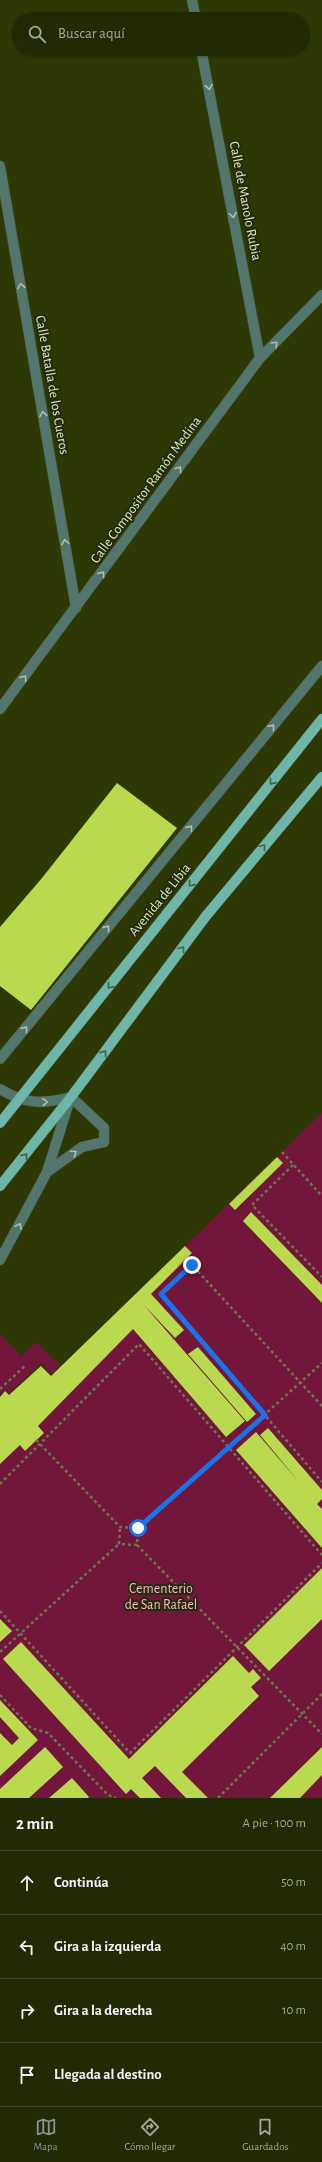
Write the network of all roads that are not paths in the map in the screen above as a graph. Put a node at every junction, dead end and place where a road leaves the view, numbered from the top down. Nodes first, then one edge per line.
1 (192, 0) edge
2 (195, 12) edge
3 (202, 56) edge
4 (0, 166) edge
5 (322, 295) edge
6 (260, 358) junction
7 (76, 608) junction
8 (322, 666) edge
9 (0, 709) edge
10 (322, 719) edge
11 (322, 777) edge
12 (0, 1059) edge
13 (0, 1089) edge
14 (71, 1097) junction
15 (19, 1099) junction
16 (0, 1123) edge
17 (47, 1172) junction
18 (0, 1186) edge
19 (0, 1260) edge

1 - 2 street
3 -> 6 street, Calle de Manolo Rubia
7 -> 4 street, Calle Batalla de los Cueros
6 -> 5 street, Calle Compositor Ramón Medina
7 -> 6 street, Calle Compositor Ramón Medina
9 -> 7 street, Calle Compositor Ramón Medina
12 -> 8 street
10 -> 15 main road, Avenida de Libia
14 -> 11 main road
13 - 15 street
15 -> 14 street
14 - 17 street
17 -> 14 street
18 -> 14 main road
15 - 16 main road, Avenida de Libia
19 -> 17 street

